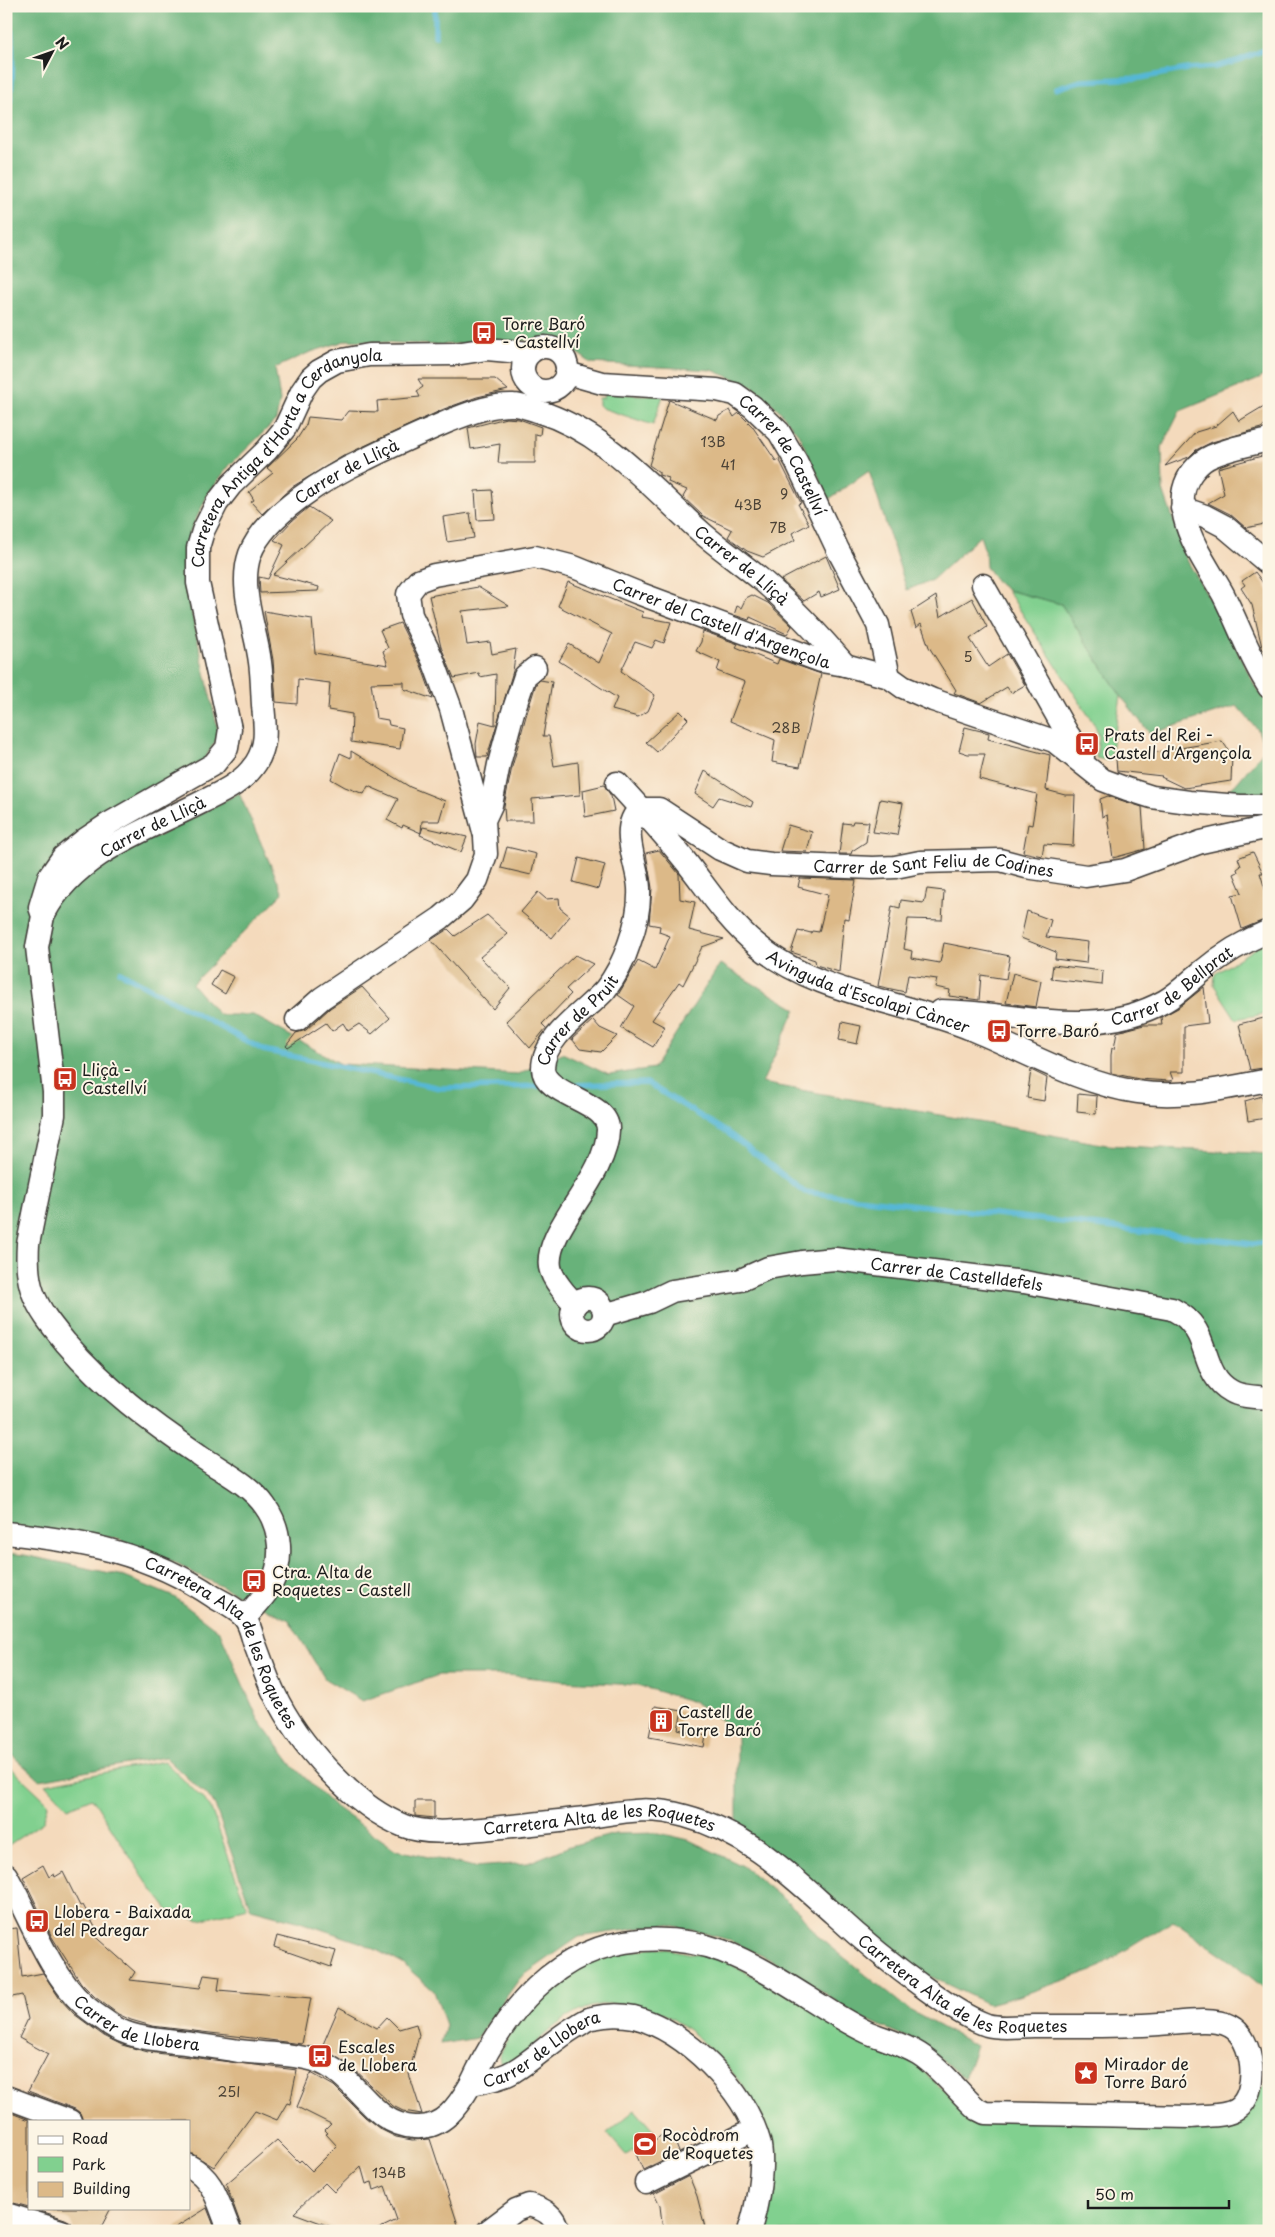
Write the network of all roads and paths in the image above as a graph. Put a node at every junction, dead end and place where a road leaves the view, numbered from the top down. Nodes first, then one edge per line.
1 (527, 370) junction
2 (567, 373) junction
3 (516, 404) junction
4 (1269, 440) edge
5 (1182, 508) junction
6 (1269, 564) edge
7 (983, 585) dead end
8 (845, 665) junction
9 (535, 668) dead end
10 (889, 677) junction
11 (1267, 684) edge
12 (1102, 780) junction
13 (617, 783) dead end
14 (1269, 806) edge
15 (640, 809) junction
16 (1269, 827) edge
17 (484, 832) junction
18 (43, 916) junction
19 (1269, 931) edge
20 (920, 1011) junction
21 (298, 1020) dead end
22 (1269, 1080) edge
23 (604, 1315) joint
24 (1269, 1398) edge
25 (6, 1533) edge
26 (245, 1618) junction
27 (6, 1875) edge
28 (487, 2052) junction
29 (506, 2076) junction
30 (471, 2084) junction
31 (6, 2096) edge
32 (67, 2120) edge
33 (742, 2135) dead end
34 (190, 2166) edge
35 (646, 2183) dead end
36 (6, 2214) edge
37 (61, 2231) edge
38 (230, 2231) edge
39 (488, 2231) edge
40 (558, 2231) edge
41 (749, 2231) edge

1 - 2 street
1 - 2 street
1 - 3 street
1 - 18 street, Carretera Antiga d'Horta a Cerdanyola
2 - 10 street, Carrer de Castellví
3 - 8 street, Carrer de Lliçà
3 - 18 street, Carrer de Lliçà
4 - 5 street
5 - 6 street
5 - 11 street
7 - 12 street
8 - 10 street, Carrer del Castell d'Argençola
8 - 17 street, Carrer del Castell d'Argençola
9 - 17 street
10 - 12 street, Carrer del Castell d'Argençola
12 - 14 street, Carrer del Castell d'Argençola
13 - 15 street
15 - 16 street, Carrer de Sant Feliu de Codines
15 - 20 street, Avinguda d'Escolapi Càncer
15 - 23 street, Carrer de Pruit
17 - 21 street
18 - 26 street, Carretera Antiga d'Horta a Cerdanyola
19 - 20 street, Carrer de Bellprat
20 - 22 street, Avinguda d'Escolapi Càncer
23 - 24 street, Carrer de Castelldefels
25 - 26 street, Carretera Alta de les Roquetes
26 - 28 street, Carretera Alta de les Roquetes
27 - 30 street, Carrer de Llobera
28 - 29 street
28 - 30 street
29 - 30 street, Carrer de Llobera
29 - 41 street, Carrer de Llobera
31 - 32 street
33 - 35 street
34 - 38 street
36 - 37 street
39 - 40 street

